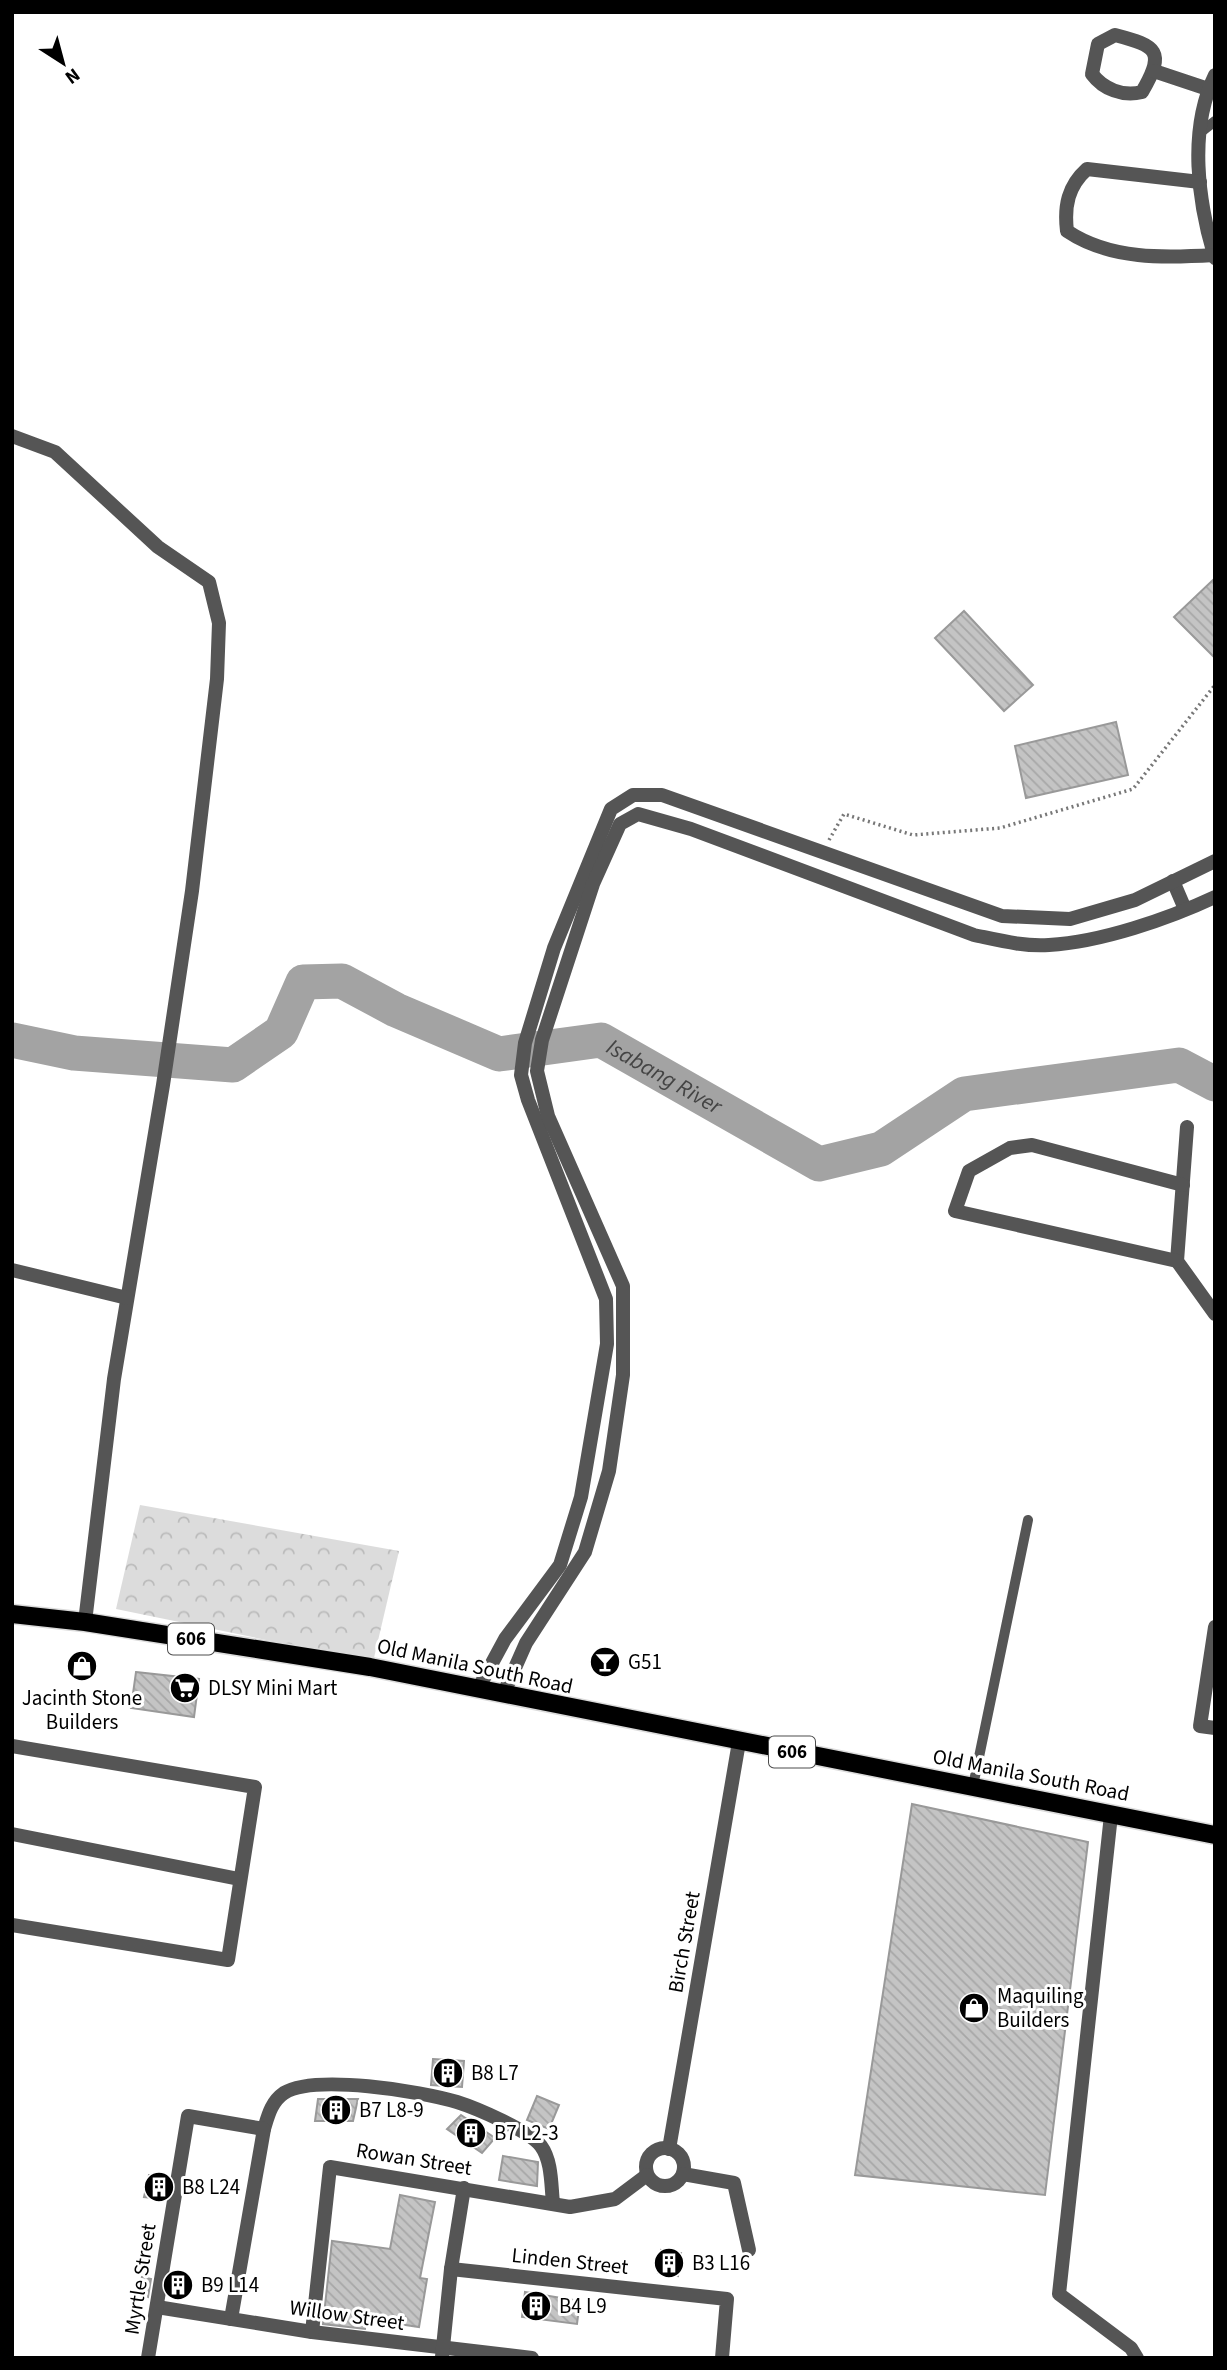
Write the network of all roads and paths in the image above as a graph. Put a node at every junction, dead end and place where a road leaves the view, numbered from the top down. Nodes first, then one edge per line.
1 (1154, 71) junction
2 (1211, 82) edge
3 (1215, 121) edge
4 (1202, 132) junction
5 (1200, 182) junction
6 (1214, 256) edge
7 (12, 436) edge
8 (1215, 685) edge
9 (823, 851) junction
10 (847, 860) junction
11 (1215, 861) edge
12 (836, 881) junction
13 (1173, 881) junction
14 (1215, 897) edge
15 (1185, 909) junction
16 (1187, 1127) dead end
17 (1183, 1185) junction
18 (1177, 1261) junction
19 (12, 1270) edge
20 (127, 1298) junction
21 (1215, 1314) edge
22 (1028, 1520) dead end
23 (12, 1614) edge
24 (85, 1622) junction
25 (1215, 1627) edge
26 (478, 1689) junction
27 (503, 1695) junction
28 (1215, 1728) edge
29 (739, 1742) junction
30 (12, 1746) edge
31 (973, 1786) junction
32 (1111, 1815) junction
33 (12, 1834) edge
34 (1215, 1835) edge
35 (239, 1879) junction
36 (12, 1925) edge
37 (264, 2129) junction
38 (669, 2149) junction
39 (683, 2174) junction
40 (647, 2175) junction
41 (464, 2188) junction
42 (553, 2203) junction
43 (748, 2250) dead end
44 (451, 2269) junction
45 (157, 2307) junction
46 (231, 2319) junction
47 (312, 2332) junction
48 (442, 2353) edge
49 (149, 2358) edge
50 (532, 2358) edge
51 (722, 2358) edge
52 (1137, 2358) edge

1 - 1 street
1 - 2 street
2 - 4 street
3 - 4 lane
4 - 5 street
5 - 6 street
5 - 6 street
7 - 20 street
8 - 9 path
9 - 10 street
9 - 26 street
10 - 12 street
10 - 13 street
11 - 13 street
12 - 15 street
12 - 27 street
13 - 15 street
14 - 15 street
16 - 17 street
17 - 18 street
17 - 18 street
18 - 21 street
19 - 20 street
20 - 24 street
22 - 31 lane
23 - 24 main road, Old Manila South Road / 606
24 - 26 main road, Old Manila South Road / 606
25 - 28 street
26 - 27 main road, Old Manila South Road / 606
27 - 29 main road, Old Manila South Road / 606
29 - 31 main road, Old Manila South Road / 606
29 - 38 street, Birch Street
30 - 35 street
31 - 32 main road, Old Manila South Road / 606
32 - 34 main road, Old Manila South Road / 606
32 - 52 street
33 - 35 street
35 - 36 street
37 - 42 street
37 - 45 street, Myrtle Street
37 - 46 street
38 - 39 street
38 - 40 street
39 - 40 street
39 - 43 street
40 - 42 street, Rowan Street
41 - 42 street, Rowan Street
41 - 44 street
41 - 47 street, Rowan Street
44 - 48 street
44 - 51 street, Linden Street
45 - 46 street, Willow Street
45 - 49 street, Myrtle Street
46 - 47 street, Willow Street
47 - 48 street, Willow Street
48 - 50 street, Willow Street

